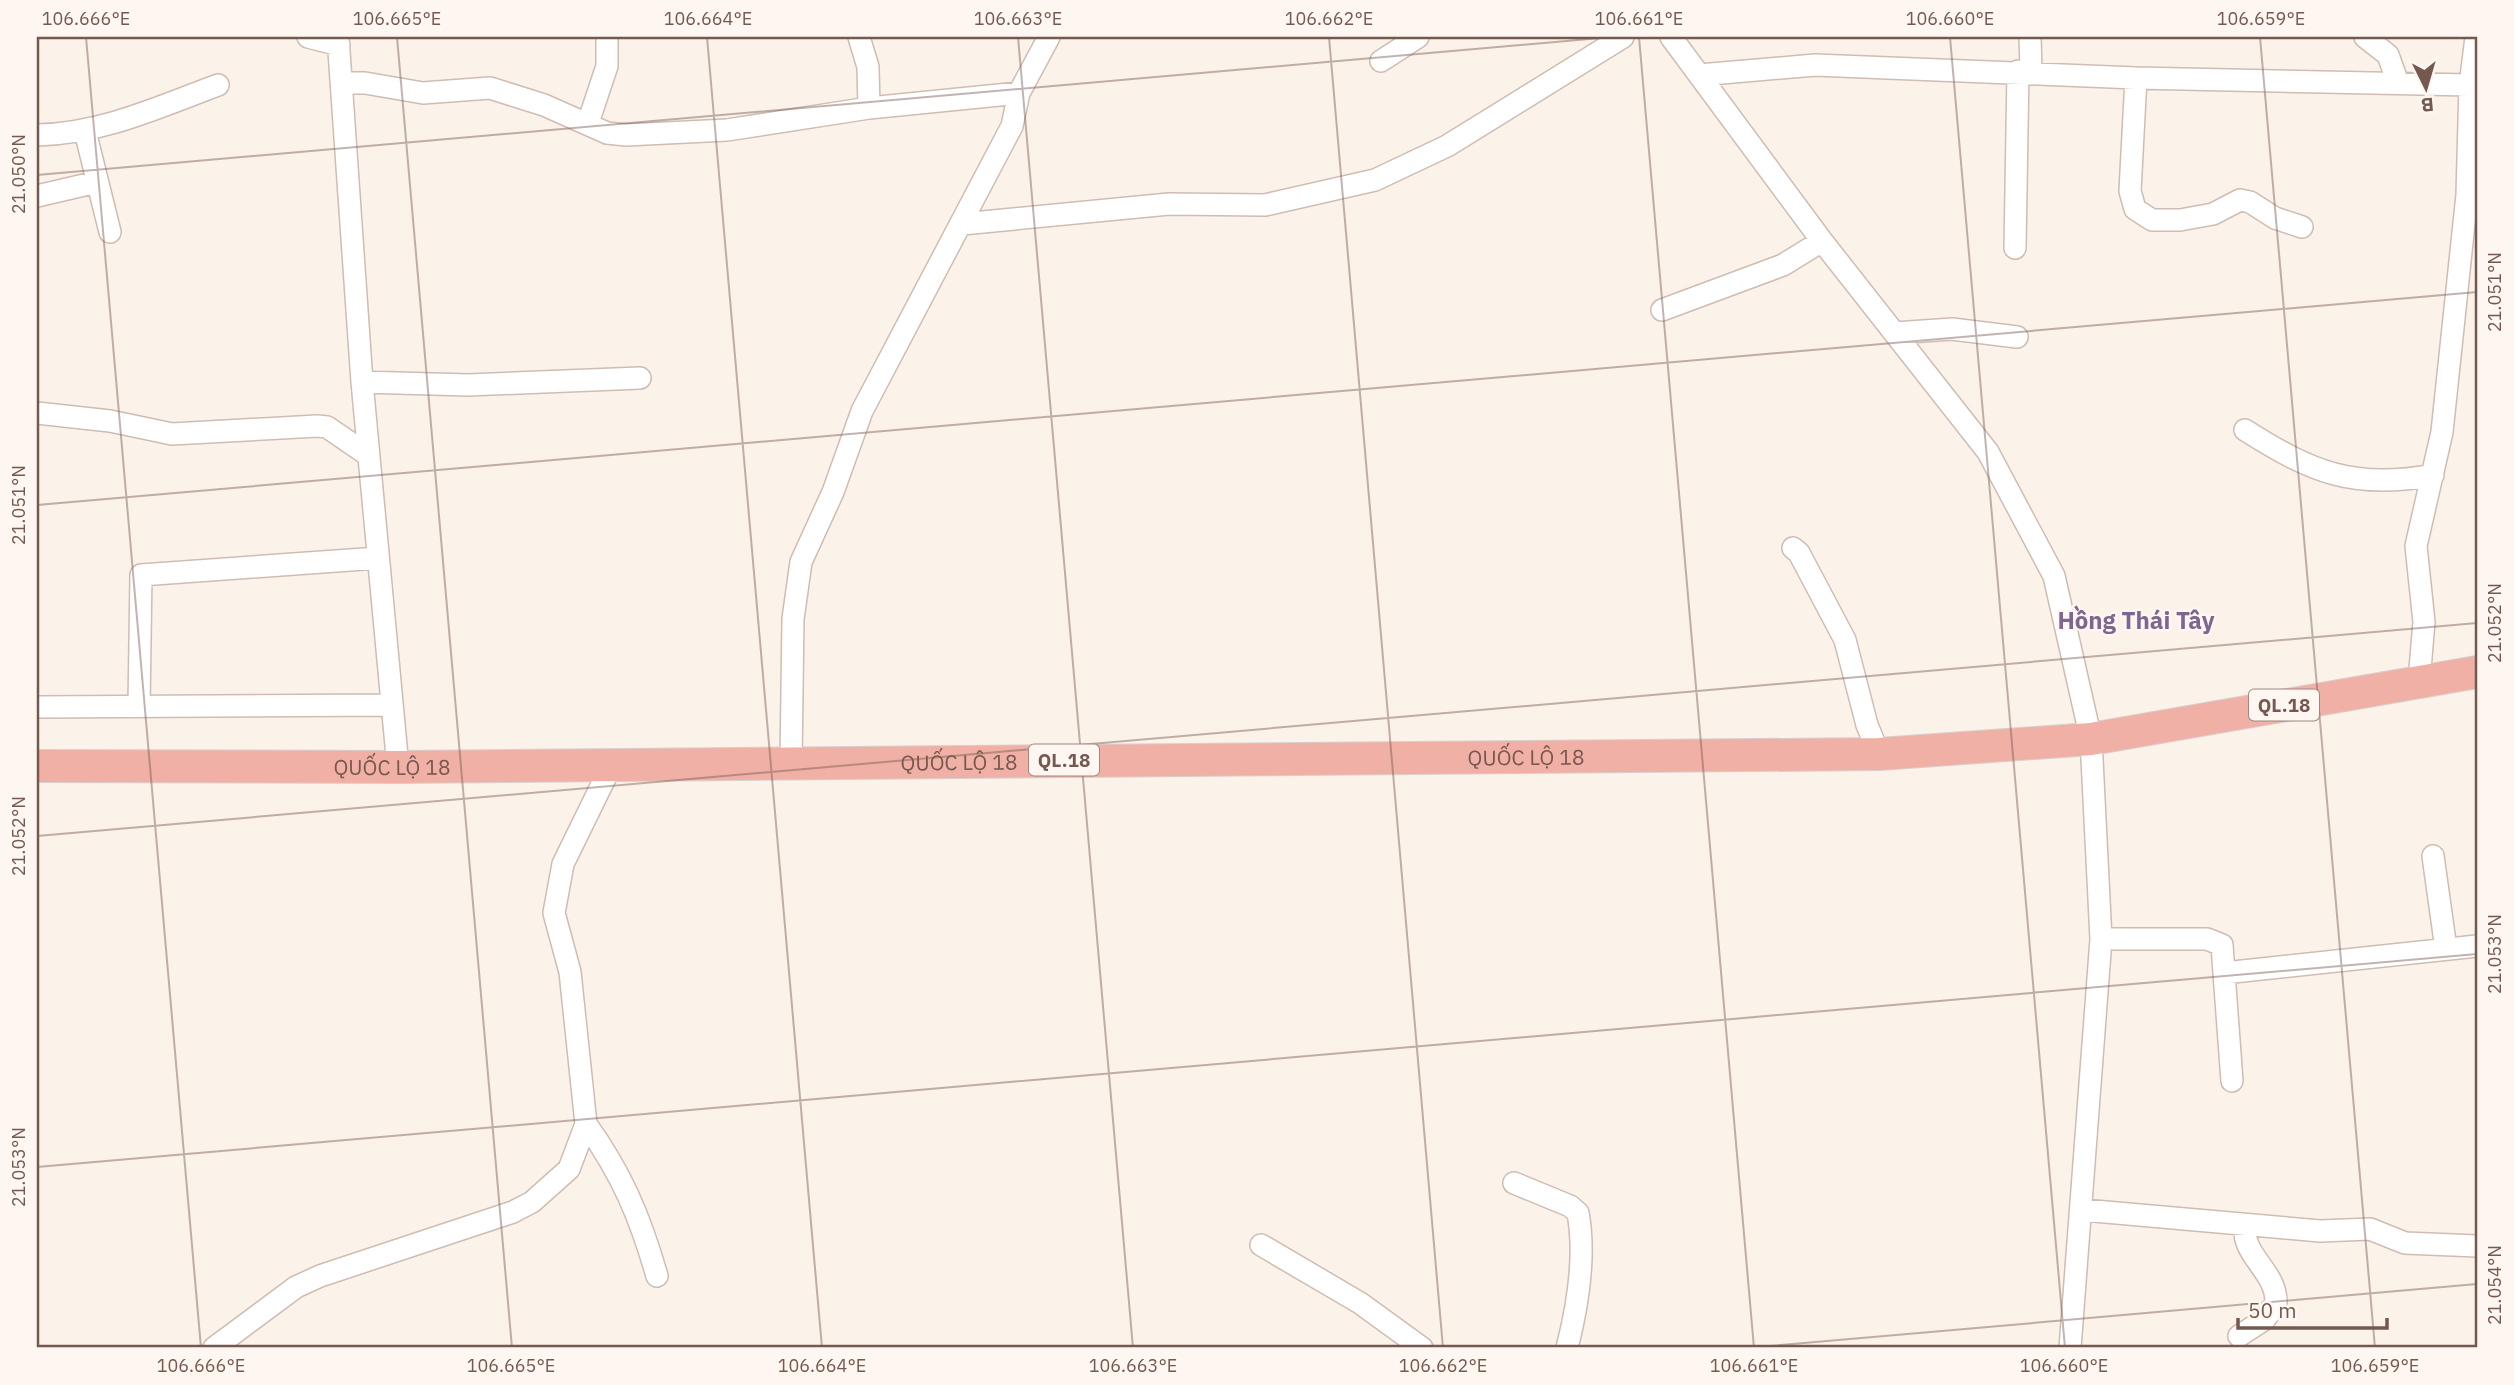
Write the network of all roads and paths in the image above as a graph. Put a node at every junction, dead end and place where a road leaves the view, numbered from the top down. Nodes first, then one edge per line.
1 (308, 37) edge
2 (607, 37) edge
3 (859, 37) edge
4 (1049, 37) edge
5 (1419, 37) edge
6 (1623, 37) edge
7 (1671, 37) edge
8 (2030, 37) edge
9 (2365, 37) edge
10 (2476, 37) edge
11 (339, 41) edge
12 (1381, 61) dead end
13 (2025, 71) junction
14 (1699, 75) junction
15 (2136, 78) junction
16 (342, 83) junction
17 (2398, 83) junction
18 (218, 85) dead end
19 (2470, 85) junction
20 (1019, 93) junction
21 (869, 108) junction
22 (588, 123) junction
23 (85, 131) junction
24 (37, 135) edge
25 (97, 182) junction
26 (37, 195) edge
27 (962, 224) junction
28 (2302, 227) dead end
29 (110, 232) dead end
30 (1822, 241) junction
31 (2015, 248) dead end
32 (1662, 310) dead end
33 (1895, 333) junction
34 (2017, 337) dead end
35 (640, 378) dead end
36 (362, 382) junction
37 (37, 413) edge
38 (2245, 430) dead end
39 (368, 455) junction
40 (2433, 475) junction
41 (1793, 548) dead end
42 (377, 558) junction
43 (2477, 672) edge
44 (2419, 681) junction
45 (391, 705) junction
46 (139, 706) junction
47 (37, 707) edge
48 (2091, 739) junction
49 (1879, 754) junction
50 (790, 763) junction
51 (612, 764) junction
52 (37, 766) edge
53 (398, 767) junction
54 (2433, 856) dead end
55 (2101, 939) junction
56 (2477, 946) edge
57 (2446, 949) junction
58 (2224, 973) junction
59 (2232, 1081) dead end
60 (586, 1124) junction
61 (1514, 1184) dead end
62 (2083, 1210) junction
63 (2245, 1225) junction
64 (1261, 1245) dead end
65 (2477, 1246) edge
66 (657, 1276) dead end
67 (2239, 1336) dead end
68 (214, 1348) edge
69 (1422, 1348) edge
70 (1567, 1348) edge
71 (2070, 1348) edge

1 - 11 street
2 - 22 street
3 - 21 street
4 - 20 street
5 - 12 street
6 - 27 street
7 - 14 street
8 - 13 street
9 - 17 street
10 - 19 street
11 - 16 street
13 - 14 street
13 - 15 street
13 - 31 street
14 - 30 street
15 - 17 street
15 - 28 street
16 - 22 street
16 - 36 street
17 - 19 street
18 - 23 street
19 - 40 street
20 - 21 street
20 - 27 street
21 - 22 street
23 - 24 street
23 - 25 street
25 - 26 street
25 - 29 street
27 - 50 street
30 - 32 street
30 - 33 street
33 - 34 street
33 - 48 street
35 - 36 street
36 - 39 street
37 - 39 street
38 - 40 street
39 - 42 street
40 - 44 street
41 - 49 street
42 - 45 street
42 - 46 street
43 - 44 highway, QL.18
44 - 48 highway, QL.18
45 - 46 street
45 - 53 street
46 - 47 street
48 - 49 highway, QUỐC LỘ 18 / QL.18
48 - 55 street
49 - 50 highway, QUỐC LỘ 18 / QL.18
50 - 51 highway, QUỐC LỘ 18 / QL.18
51 - 53 highway, QUỐC LỘ 18 / QL.18
51 - 60 street
52 - 53 highway, QUỐC LỘ 18 / QL.18
54 - 57 street
55 - 58 street
55 - 62 street
56 - 57 street
57 - 58 street
58 - 59 street
60 - 66 street
60 - 68 street
61 - 70 street
62 - 63 street
62 - 71 street
63 - 65 street
63 - 67 street
64 - 69 street

